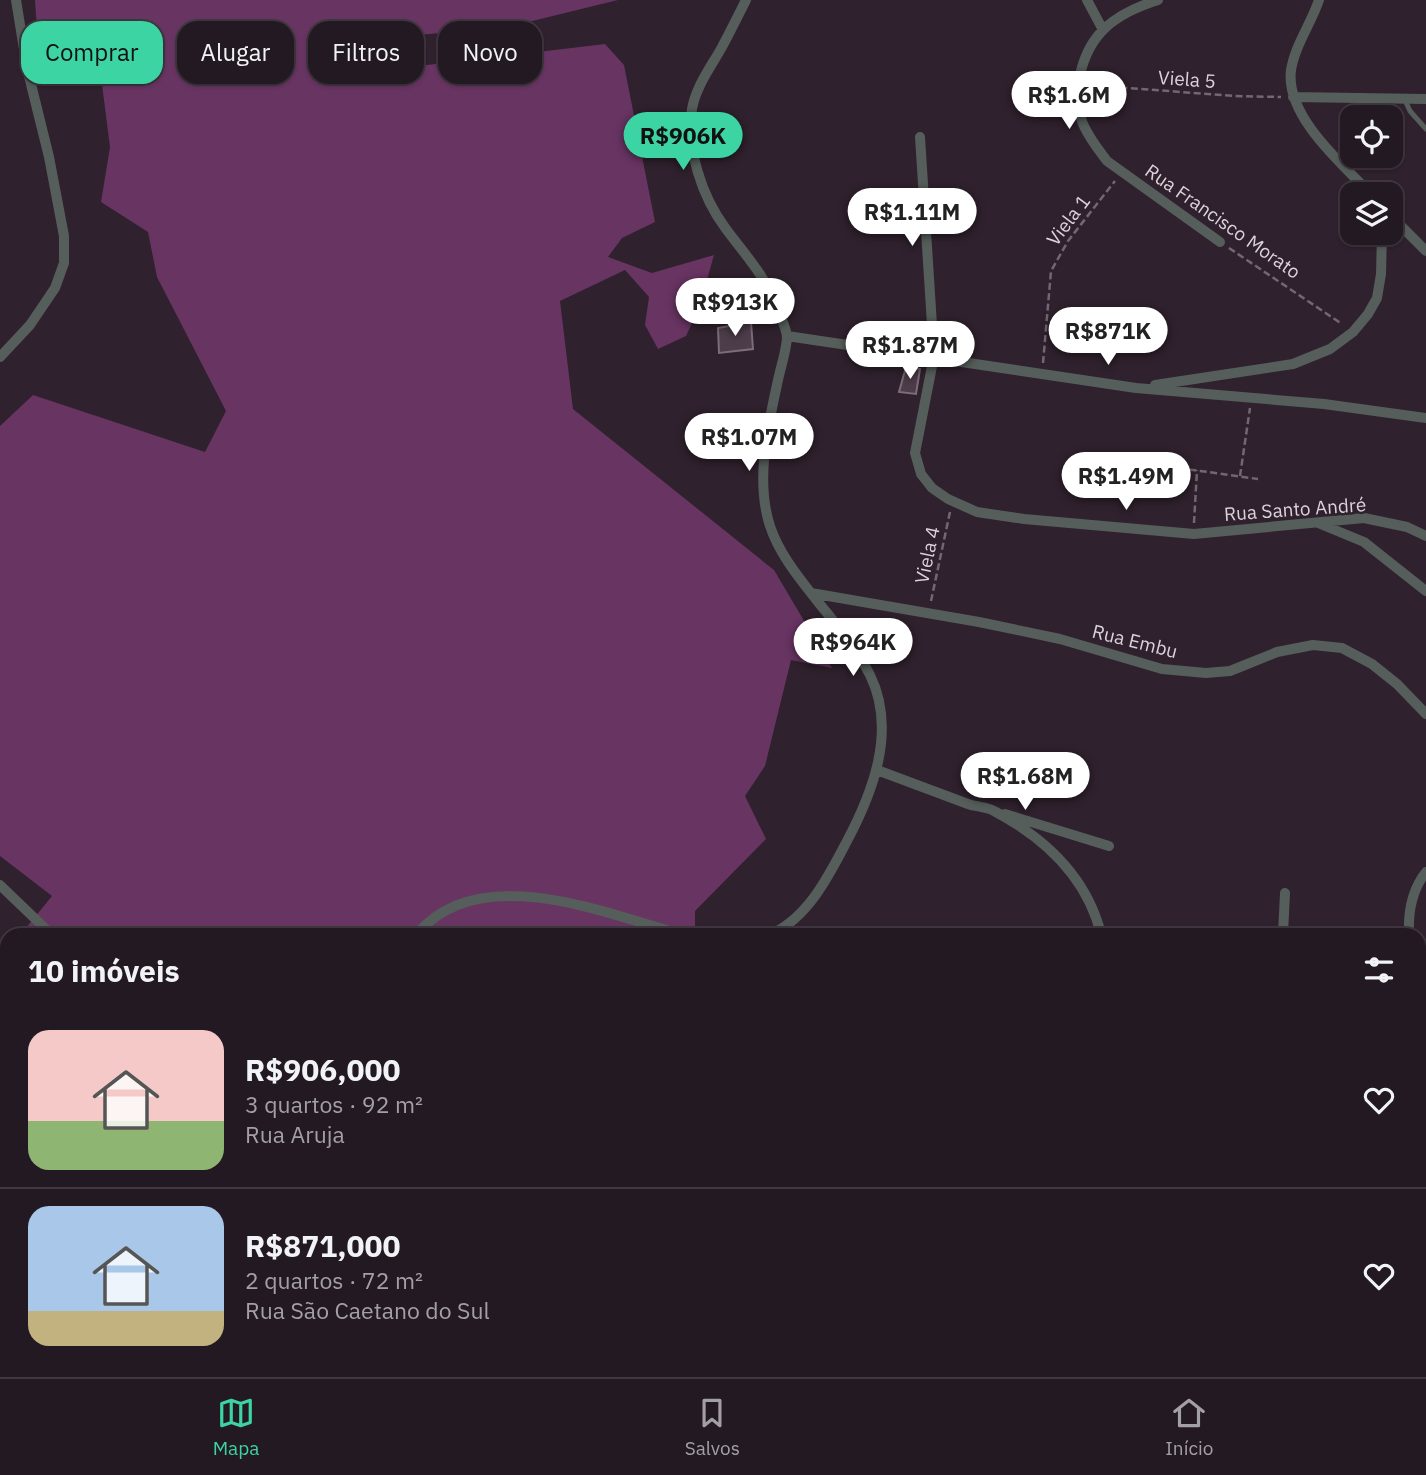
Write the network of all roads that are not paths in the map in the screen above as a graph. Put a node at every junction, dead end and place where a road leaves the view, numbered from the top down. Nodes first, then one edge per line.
1 (16, 0) edge
2 (746, 0) edge
3 (1087, 0) edge
4 (1158, 0) edge
5 (1319, 0) edge
6 (1103, 30) junction
7 (1293, 97) junction
8 (1404, 98) junction
9 (1426, 99) edge
10 (1426, 130) edge
11 (920, 137) dead end
12 (1359, 182) edge
13 (1403, 228) edge
14 (1220, 242) road end
15 (1382, 245) edge
16 (1426, 251) edge
17 (787, 336) junction
18 (934, 356) junction
19 (0, 357) edge
20 (1136, 388) junction
21 (1426, 418) edge
22 (1315, 522) junction
23 (1426, 536) edge
24 (1426, 591) edge
25 (811, 593) junction
26 (1426, 714) edge
27 (877, 770) junction
28 (993, 810) junction
29 (1109, 846) dead end
30 (1426, 872) edge
31 (0, 886) edge
32 (1285, 893) dead end
33 (45, 928) edge
34 (423, 928) edge
35 (659, 928) edge
36 (784, 928) edge
37 (1100, 928) edge
38 (1283, 928) edge
39 (1409, 928) edge

1 - 19 street
2 - 17 street
3 - 6 street
4 - 6 street, Rua Francisco Morato
5 - 7 street
6 - 14 street, Rua Francisco Morato
7 - 8 street
7 - 12 street
8 - 9 street
8 - 10 lane
11 - 18 street, Rua Santo André
13 - 16 street
15 - 20 street
17 - 18 street
17 - 25 street
18 - 20 street
18 - 22 street, Rua Santo André
20 - 21 street
22 - 23 street, Rua Santo André
22 - 24 street
25 - 26 street, Rua Embu
25 - 27 street
27 - 28 street
27 - 36 street
28 - 29 street
28 - 37 street
30 - 39 street
31 - 33 street
32 - 38 street
34 - 35 street

